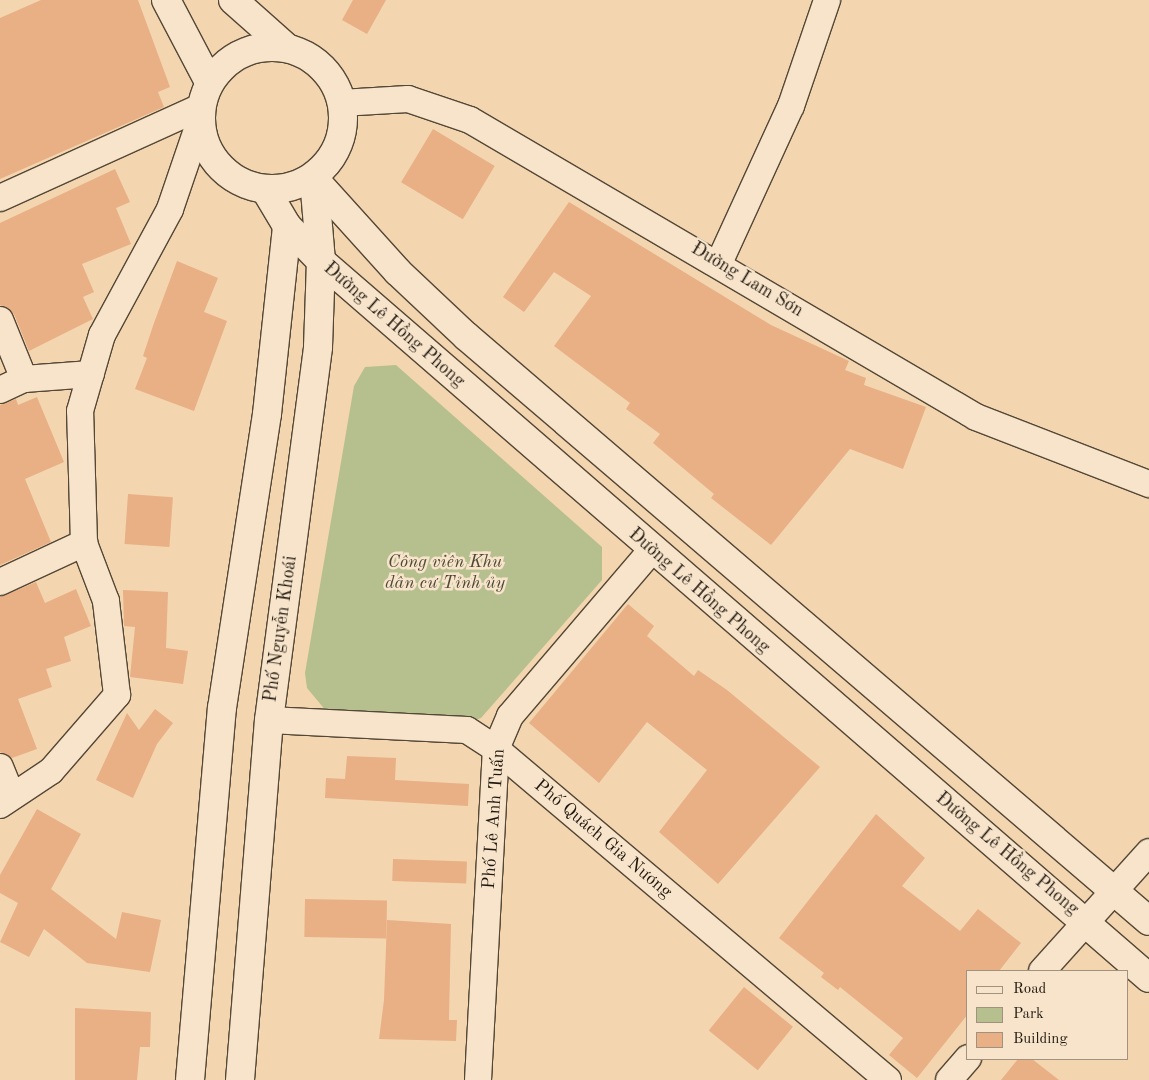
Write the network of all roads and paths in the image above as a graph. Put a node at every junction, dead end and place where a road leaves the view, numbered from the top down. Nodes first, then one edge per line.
1 (166, 0) edge
2 (233, 0) edge
3 (827, 0) edge
4 (286, 47) junction
5 (203, 103) junction
6 (342, 103) junction
7 (314, 178) junction
8 (265, 189) junction
9 (0, 198) edge
10 (287, 226) junction
11 (321, 261) junction
12 (718, 263) junction
13 (0, 320) edge
14 (91, 374) junction
15 (24, 379) junction
16 (0, 390) edge
17 (1149, 484) edge
18 (84, 544) junction
19 (651, 551) junction
20 (0, 582) edge
21 (268, 720) junction
22 (496, 749) junction
23 (0, 767) edge
24 (6, 800) edge
25 (1149, 852) edge
26 (1112, 889) junction
27 (1085, 920) junction
28 (1149, 921) edge
29 (1043, 970) edge
30 (1149, 978) edge
31 (966, 1060) edge
32 (190, 1080) edge
33 (240, 1080) edge
34 (478, 1080) edge
35 (888, 1080) edge
36 (949, 1080) edge

1 - 5 main road
2 - 4 main road
3 - 12 street
4 - 5 main road
4 - 6 main road
5 - 8 main road
5 - 9 street
5 - 14 street
6 - 7 main road
6 - 12 street, Đường Lam Sơn
7 - 8 main road
7 - 11 main road, Phố Nguyễn Khoái
7 - 26 main road
8 - 10 main road, Đường Lê Hồng Phong
10 - 11 main road, Đường Lê Hồng Phong
10 - 32 main road
11 - 19 main road, Đường Lê Hồng Phong
11 - 21 main road, Phố Nguyễn Khoái
12 - 17 street, Đường Lam Sơn
13 - 15 street
14 - 15 street
14 - 18 street
15 - 16 street
18 - 20 street
18 - 24 street
19 - 22 street, Phố Lê Anh Tuấn
19 - 27 main road, Đường Lê Hồng Phong
21 - 22 street, Phố Quách Gia Nương
21 - 33 main road, Phố Nguyễn Khoái
22 - 34 street, Phố Lê Anh Tuấn
22 - 35 street, Phố Quách Gia Nương
23 - 24 street
25 - 26 street
26 - 27 street
26 - 28 main road
27 - 29 street
27 - 30 main road, Đường Lê Hồng Phong
31 - 36 street

